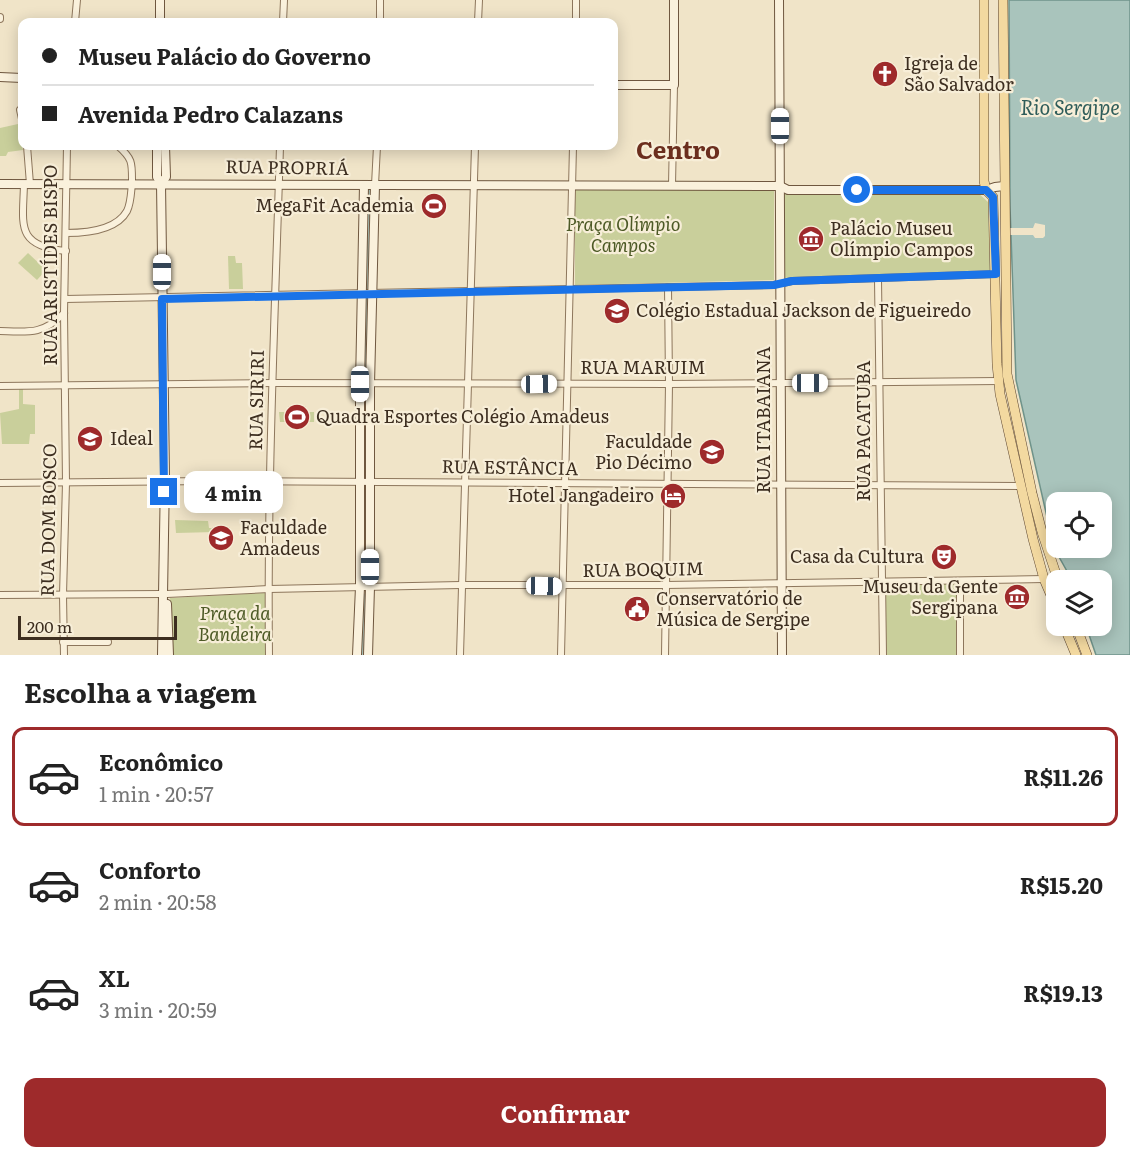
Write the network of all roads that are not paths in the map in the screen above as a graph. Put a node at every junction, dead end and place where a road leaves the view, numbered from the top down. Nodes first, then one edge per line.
1 (77, 0) edge
2 (160, 0) edge
3 (284, 0) edge
4 (380, 0) edge
5 (479, 0) edge
6 (576, 0) edge
7 (674, 0) edge
8 (779, 0) edge
9 (984, 0) edge
10 (1003, 0) edge
11 (75, 18) edge
12 (160, 18) edge
13 (283, 18) edge
14 (380, 18) edge
15 (478, 18) edge
16 (576, 18) edge
17 (0, 77) edge
18 (18, 78) edge
19 (618, 85) edge
20 (674, 85) junction
21 (27, 150) edge
22 (68, 150) edge
23 (122, 150) edge
24 (157, 150) edge
25 (165, 150) edge
26 (280, 150) edge
27 (376, 150) edge
28 (475, 150) edge
29 (573, 150) edge
30 (161, 183) junction
31 (279, 183) junction
32 (0, 184) edge
33 (27, 184) junction
34 (66, 184) junction
35 (132, 184) junction
36 (369, 184) junction
37 (475, 184) junction
38 (573, 185) junction
39 (672, 185) junction
40 (780, 186) junction
41 (1004, 186) junction
42 (986, 190) junction
43 (66, 233) junction
44 (66, 251) junction
45 (996, 274) junction
46 (878, 279) junction
47 (781, 282) junction
48 (668, 286) junction
49 (571, 290) junction
50 (471, 291) junction
51 (368, 293) junction
52 (274, 295) junction
53 (162, 299) junction
54 (64, 300) junction
55 (64, 313) junction
56 (0, 331) edge
57 (999, 381) junction
58 (781, 382) junction
59 (273, 383) junction
60 (568, 383) junction
61 (879, 383) junction
62 (365, 384) junction
63 (467, 384) junction
64 (669, 384) junction
65 (66, 385) junction
66 (163, 385) junction
67 (0, 386) edge
68 (270, 482) junction
69 (365, 482) junction
70 (0, 483) edge
71 (66, 483) junction
72 (164, 483) junction
73 (464, 483) junction
74 (566, 484) junction
75 (667, 484) junction
76 (781, 484) junction
77 (879, 485) junction
78 (1020, 486) junction
79 (1055, 570) edge
80 (1044, 579) junction
81 (960, 581) junction
82 (781, 583) junction
83 (881, 583) junction
84 (1046, 584) edge
85 (460, 585) junction
86 (666, 585) junction
87 (563, 586) junction
88 (365, 587) junction
89 (268, 589) junction
90 (165, 594) junction
91 (63, 595) junction
92 (0, 596) edge
93 (1068, 636) edge
94 (1080, 636) edge
95 (63, 642) junction
96 (108, 642) dead end
97 (64, 655) edge
98 (162, 655) edge
99 (169, 655) edge
100 (269, 655) edge
101 (357, 655) edge
102 (368, 655) edge
103 (459, 655) edge
104 (561, 655) edge
105 (665, 655) edge
106 (782, 655) edge
107 (883, 655) edge
108 (960, 655) edge
109 (1077, 655) edge
110 (1087, 655) edge

1 - 11 street
2 - 12 street
3 - 13 street
4 - 14 street
5 - 15 street
6 - 16 street
7 - 20 street
8 - 40 street, RUA ITABAIANA
9 - 42 main road
10 - 41 main road
17 - 18 street
19 - 20 street
20 - 39 street
21 - 33 street
22 - 34 street, RUA ARISTÍDES BISPO
23 - 35 street
24 - 30 street
25 - 30 street
26 - 31 street, RUA SIRIRI
27 - 36 street
28 - 37 street
29 - 38 street
30 - 31 street, RUA PROPRIÁ
30 - 35 street, RUA PROPRIÁ
30 - 53 street
31 - 36 street, RUA PROPRIÁ
31 - 52 street, RUA SIRIRI
32 - 33 street, RUA PROPRIÁ
33 - 34 street, RUA PROPRIÁ
33 - 44 street
34 - 35 street, RUA PROPRIÁ
34 - 43 street, RUA ARISTÍDES BISPO
35 - 43 street
36 - 37 street, RUA PROPRIÁ
36 - 51 street
37 - 38 street, RUA PROPRIÁ
37 - 50 street
38 - 39 street
38 - 49 street
39 - 40 street
40 - 42 street
40 - 47 street, RUA ITABAIANA
41 - 42 street
41 - 79 main road
42 - 45 main road
43 - 44 street, RUA ARISTÍDES BISPO
44 - 54 street, RUA ARISTÍDES BISPO
45 - 46 street
45 - 57 main road
46 - 47 street
46 - 61 street, RUA PACATUBA
47 - 48 street
47 - 58 street, RUA ITABAIANA
48 - 49 street
48 - 64 street
49 - 50 street
49 - 60 street
50 - 51 street
50 - 63 street
51 - 52 street
51 - 62 street
52 - 53 street
52 - 59 street, RUA SIRIRI
53 - 54 street
53 - 66 street
54 - 55 street, RUA ARISTÍDES BISPO
55 - 56 street
55 - 65 street, RUA ARISTÍDES BISPO
57 - 61 street, RUA MARUIM
57 - 78 main road
58 - 61 street, RUA MARUIM
58 - 64 street, RUA MARUIM
58 - 76 street, RUA ITABAIANA
59 - 62 street, RUA MARUIM
59 - 66 street, RUA MARUIM
59 - 68 street, RUA SIRIRI
60 - 63 street, RUA MARUIM
60 - 64 street, RUA MARUIM
60 - 74 street
61 - 77 street, RUA PACATUBA
62 - 63 street, RUA MARUIM
62 - 69 street
63 - 73 street
64 - 75 street
65 - 66 street, RUA MARUIM
65 - 67 street, RUA MARUIM
65 - 71 street, RUA DOM BOSCO
66 - 72 street
68 - 69 street, RUA ESTÂNCIA
68 - 72 street, RUA ESTÂNCIA
68 - 89 street, RUA SIRIRI
69 - 73 street, RUA ESTÂNCIA
69 - 88 street
70 - 71 street, RUA ESTÂNCIA
71 - 72 street, RUA ESTÂNCIA
71 - 91 street, RUA DOM BOSCO
72 - 90 street
73 - 74 street, RUA ESTÂNCIA
73 - 85 street
74 - 75 street, RUA ESTÂNCIA
74 - 87 street
75 - 76 street, RUA ESTÂNCIA
75 - 86 street
76 - 77 street, RUA ESTÂNCIA
76 - 82 street, RUA ITABAIANA
77 - 78 street, RUA ESTÂNCIA
77 - 83 street, RUA PACATUBA
78 - 80 main road
80 - 81 street, RUA BOQUIM
80 - 84 main road
81 - 83 street, RUA BOQUIM
81 - 108 street
82 - 83 street, RUA BOQUIM
82 - 86 street, RUA BOQUIM
82 - 106 street, RUA ITABAIANA
83 - 107 street, RUA PACATUBA
85 - 87 street, RUA BOQUIM
85 - 88 street, RUA BOQUIM
85 - 103 street
86 - 87 street, RUA BOQUIM
86 - 105 street
87 - 104 street
88 - 89 street, RUA BOQUIM
88 - 101 street
88 - 102 street
89 - 90 street, RUA BOQUIM
89 - 100 street, RUA SIRIRI
90 - 91 street, RUA BOQUIM
90 - 98 street
90 - 99 street
91 - 92 street, RUA BOQUIM
91 - 95 street, RUA DOM BOSCO
93 - 109 main road
94 - 110 main road
95 - 96 street
95 - 97 street, RUA DOM BOSCO

